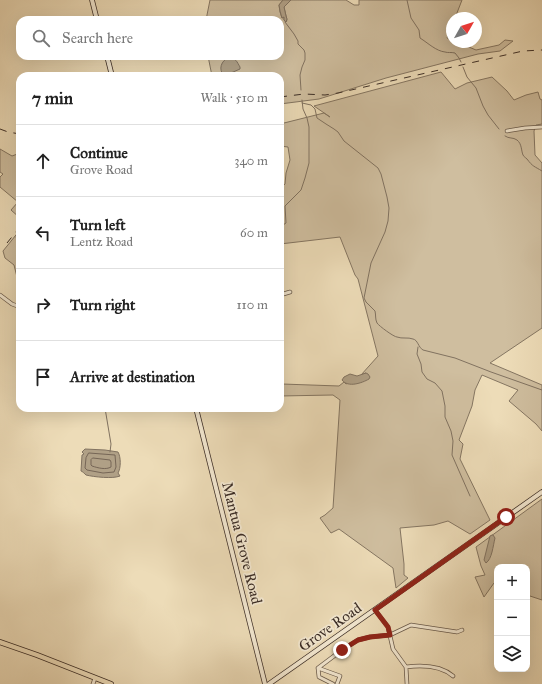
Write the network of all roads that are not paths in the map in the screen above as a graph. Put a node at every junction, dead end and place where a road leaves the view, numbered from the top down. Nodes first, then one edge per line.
1 (92, 0) edge
2 (96, 16) edge
3 (108, 60) edge
4 (111, 72) edge
5 (542, 127) edge
6 (507, 131) dead end
7 (290, 292) dead end
8 (0, 294) edge
9 (284, 294) edge
10 (16, 306) edge
11 (197, 412) edge
12 (542, 492) edge
13 (375, 610) junction
14 (462, 630) dead end
15 (390, 635) junction
16 (0, 642) edge
17 (406, 667) junction
18 (318, 668) junction
19 (452, 676) dead end
20 (95, 678) junction
21 (93, 684) edge
22 (111, 684) edge
23 (265, 684) edge
24 (269, 684) edge
25 (333, 684) edge
26 (337, 684) edge
27 (407, 684) edge

1 - 2 main road
3 - 4 main road
5 - 6 street
7 - 9 street
8 - 10 street
11 - 23 main road, Mantua Grove Road
12 - 13 main road, Grove Road
13 - 15 street
13 - 24 main road, Grove Road
14 - 15 street
15 - 17 street
15 - 18 street
16 - 20 main road
17 - 19 street
17 - 27 street
18 - 25 street
18 - 26 street
20 - 21 street
20 - 22 main road

